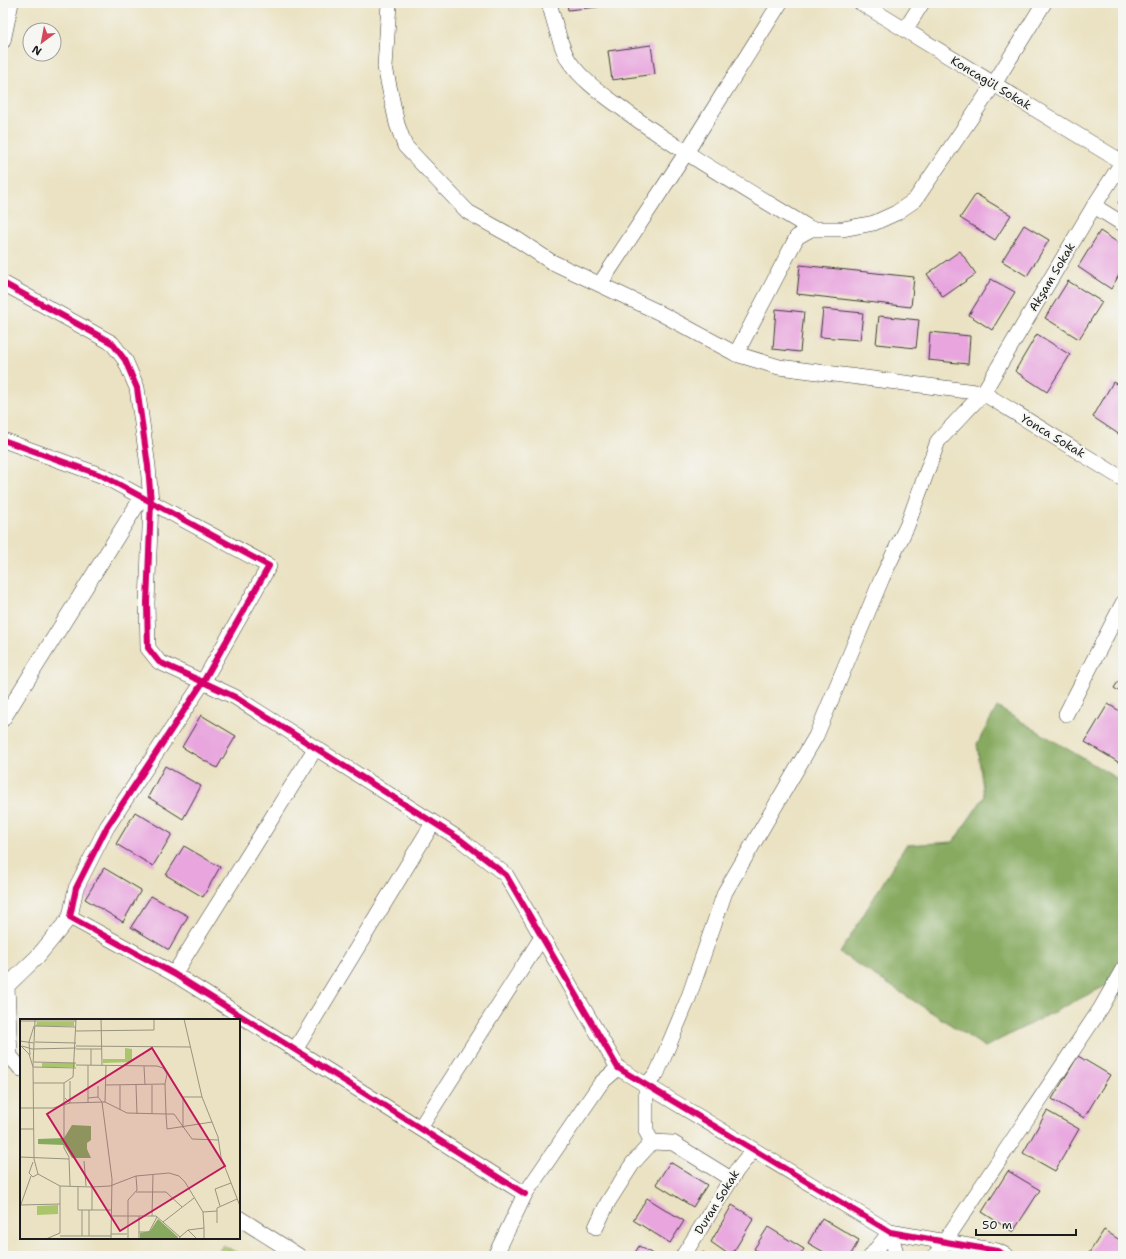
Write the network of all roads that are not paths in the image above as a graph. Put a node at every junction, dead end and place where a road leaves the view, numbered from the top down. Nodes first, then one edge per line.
1 (11, 3) edge
2 (390, 3) edge
3 (549, 3) edge
4 (780, 3) edge
5 (861, 3) edge
6 (922, 3) edge
7 (1044, 3) edge
8 (905, 30) junction
9 (3, 41) edge
10 (994, 84) junction
11 (686, 153) junction
12 (1122, 162) edge
13 (1094, 206) junction
14 (1123, 224) edge
15 (811, 229) junction
16 (3, 283) edge
17 (600, 284) junction
18 (736, 354) junction
19 (982, 393) junction
20 (3, 440) edge
21 (1123, 478) edge
22 (146, 500) junction
23 (1123, 603) edge
24 (203, 682) junction
25 (1066, 714) dead end
26 (3, 719) edge
27 (315, 749) junction
28 (433, 823) junction
29 (70, 917) junction
30 (542, 937) junction
31 (1123, 969) edge
32 (174, 974) junction
33 (228, 1015) edge
34 (240, 1021) edge
35 (295, 1050) junction
36 (20, 1068) edge
37 (618, 1068) junction
38 (646, 1085) junction
39 (420, 1128) junction
40 (652, 1142) junction
41 (753, 1150) junction
42 (731, 1179) junction
43 (525, 1194) junction
44 (240, 1219) edge
45 (596, 1227) dead end
46 (890, 1232) junction
47 (944, 1242) junction
48 (299, 1256) edge
49 (495, 1256) edge
50 (683, 1256) edge
51 (871, 1256) edge
52 (897, 1256) edge
53 (935, 1256) edge
54 (1007, 1256) edge

1 - 9 street
2 - 17 street
3 - 11 street
4 - 11 street
5 - 8 street, Koncagül Sokak
6 - 8 street
7 - 10 street
8 - 10 street, Koncagül Sokak
10 - 12 street, Koncagül Sokak
10 - 15 street
11 - 15 street
11 - 17 street
12 - 13 street, Akşam Sokak
13 - 14 street
13 - 19 street, Akşam Sokak
15 - 18 street
16 - 22 street
17 - 18 street
18 - 19 street
19 - 21 street, Yonca Sokak
19 - 38 street, Akşam Sokak
20 - 22 street
22 - 24 street
22 - 24 street
22 - 26 street
23 - 25 street
24 - 27 street
24 - 29 street
27 - 28 street
27 - 32 street
28 - 30 street
28 - 35 street
29 - 32 street
29 - 36 street
30 - 37 street
30 - 39 street
31 - 47 street
32 - 33 street
34 - 35 street
35 - 39 street
37 - 38 street
37 - 43 street
38 - 40 street
38 - 41 street
39 - 43 street
40 - 42 street
40 - 45 street
41 - 42 street, Duran Sokak
41 - 46 street
42 - 50 street, Duran Sokak
43 - 49 street
44 - 48 street
46 - 47 street
46 - 51 street
46 - 52 street
47 - 53 street
47 - 54 street

